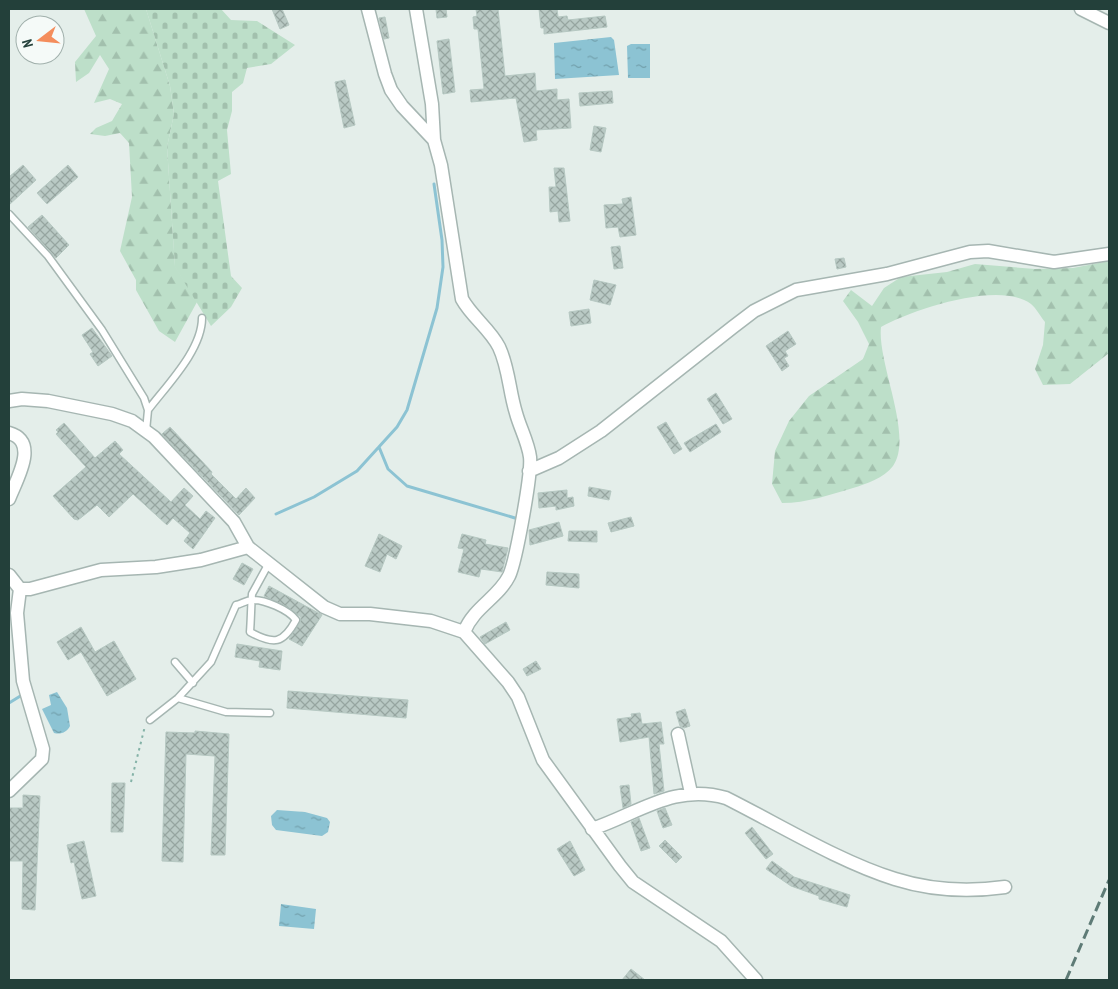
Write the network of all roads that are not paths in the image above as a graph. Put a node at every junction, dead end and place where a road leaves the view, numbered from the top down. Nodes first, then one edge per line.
1 (368, 9) edge
2 (416, 9) edge
3 (1081, 9) edge
4 (1109, 23) edge
5 (434, 140) junction
6 (9, 214) edge
7 (1109, 254) edge
8 (202, 318) dead end
9 (9, 401) edge
10 (148, 410) junction
11 (9, 432) edge
12 (146, 432) junction
13 (530, 470) junction
14 (9, 499) edge
15 (248, 547) junction
16 (270, 563) junction
17 (9, 575) edge
18 (20, 589) junction
19 (252, 600) junction
20 (464, 632) junction
21 (175, 662) dead end
22 (192, 683) junction
23 (178, 698) junction
24 (270, 713) dead end
25 (150, 720) road end
26 (678, 734) dead end
27 (9, 791) edge
28 (691, 793) junction
29 (592, 829) junction
30 (1004, 887) dead end
31 (756, 980) edge

1 - 5 street
2 - 5 street
3 - 4 street
5 - 13 street
6 - 10 lane
7 - 13 street
8 - 10 lane
9 - 12 street
10 - 12 lane
11 - 14 street
12 - 15 street
13 - 20 street
15 - 16 street
15 - 18 street
16 - 19 lane
16 - 20 street
17 - 18 street
18 - 27 street
19 - 19 lane
19 - 22 lane
20 - 29 street
21 - 22 lane
22 - 23 lane
23 - 24 lane
23 - 25 lane
26 - 28 street
28 - 29 street
28 - 30 street
29 - 31 street

